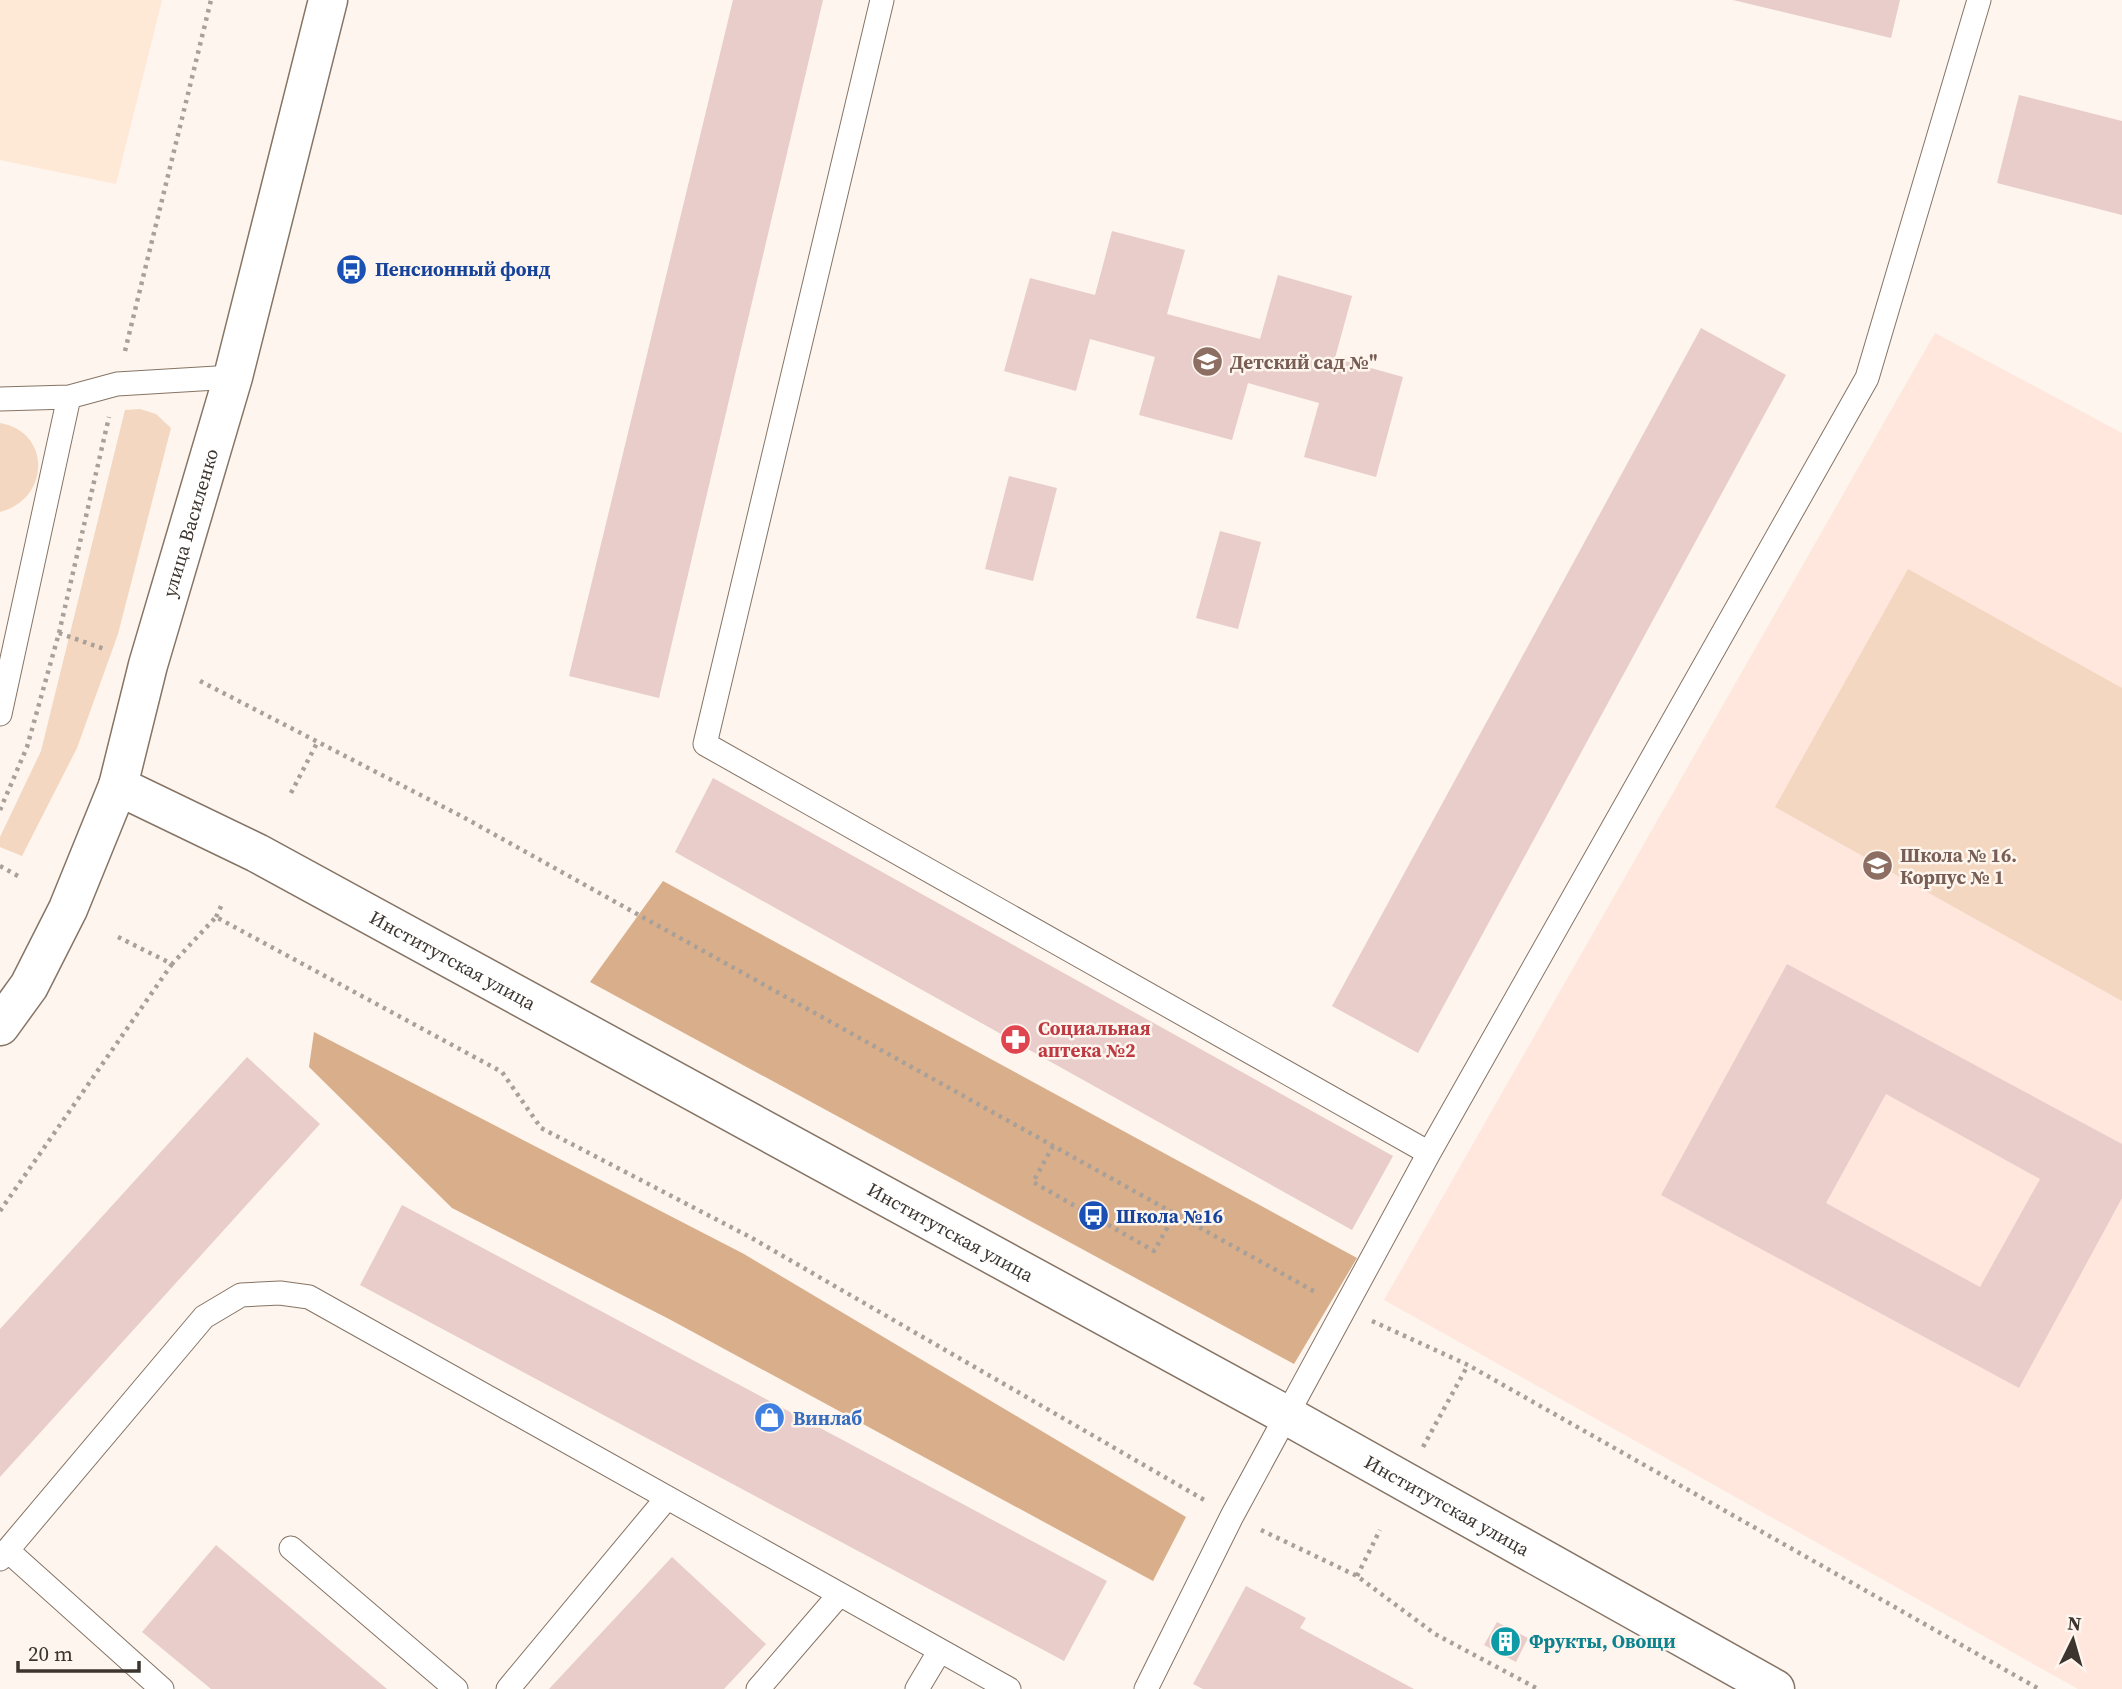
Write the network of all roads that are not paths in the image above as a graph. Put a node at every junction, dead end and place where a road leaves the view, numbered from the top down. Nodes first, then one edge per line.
1 (328, 0) edge
2 (882, 0) edge
3 (1979, 0) edge
4 (233, 377) junction
5 (69, 397) junction
6 (0, 399) edge
7 (0, 714) edge
8 (118, 786) junction
9 (0, 1026) edge
10 (1429, 1153) junction
11 (1286, 1415) junction
12 (666, 1499) junction
13 (291, 1548) dead end
14 (4, 1555) edge
15 (839, 1595) junction
16 (939, 1652) junction
17 (162, 1689) edge
18 (456, 1689) edge
19 (508, 1689) edge
20 (758, 1689) edge
21 (917, 1689) edge
22 (1009, 1689) edge
23 (1146, 1689) edge
24 (1774, 1689) edge

1 - 4 main road, улица Василенко
2 - 10 lane
3 - 10 lane
4 - 5 lane
4 - 8 main road, улица Василенко
5 - 6 lane
5 - 7 lane
8 - 9 main road, улица Василенко
8 - 11 main road, Институтская улица
10 - 11 lane
11 - 23 lane
11 - 24 main road, Институтская улица
12 - 14 lane
12 - 15 lane
12 - 19 lane
13 - 18 lane
14 - 17 lane
15 - 16 lane
15 - 20 lane
16 - 21 lane
16 - 22 lane

